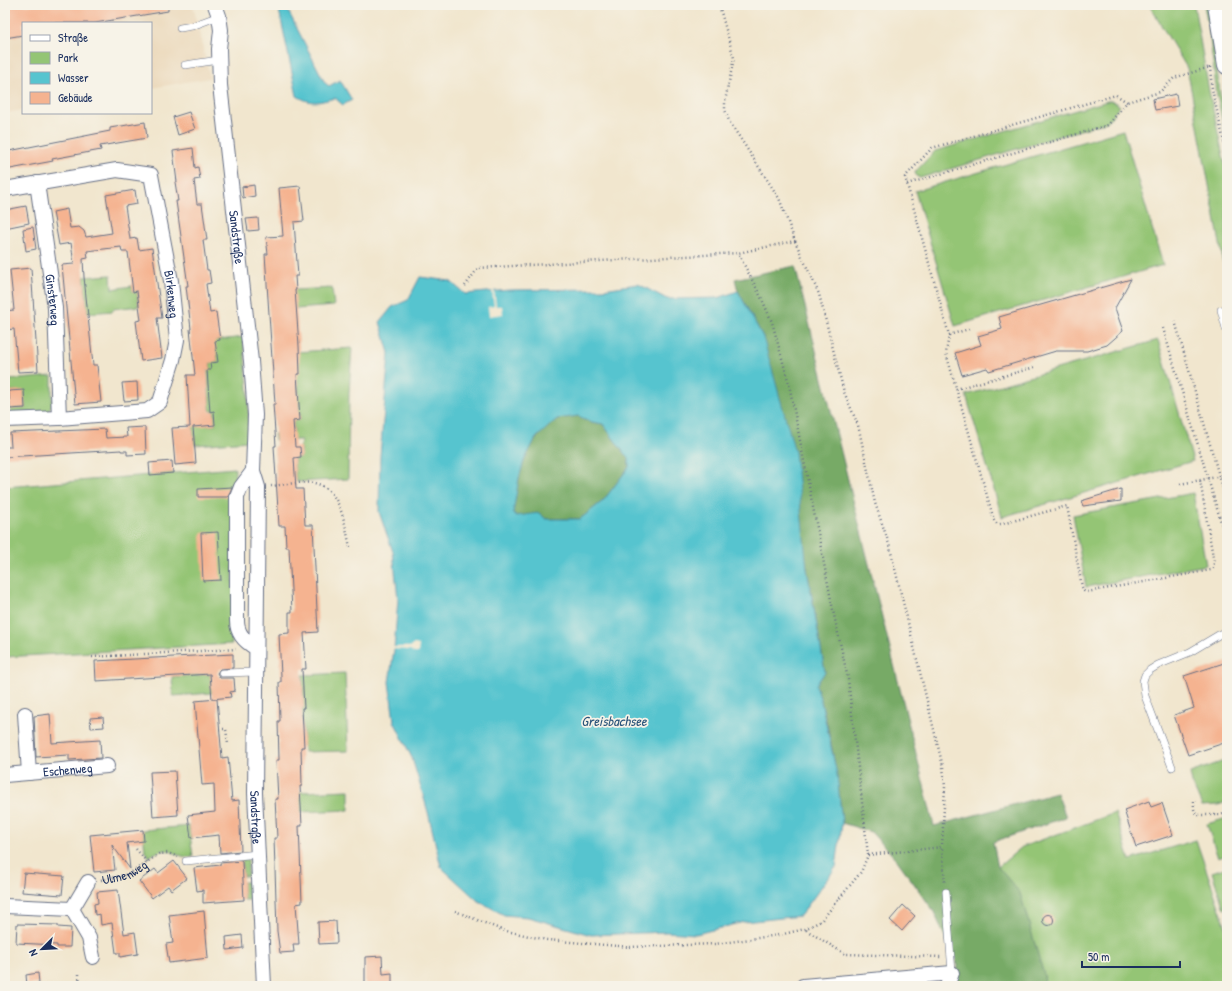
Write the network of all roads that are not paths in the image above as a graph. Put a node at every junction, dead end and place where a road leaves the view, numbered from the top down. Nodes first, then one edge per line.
1 (1216, 5) edge
2 (217, 10) edge
3 (180, 28) dead end
4 (219, 60) junction
5 (185, 65) dead end
6 (1219, 66) edge
7 (37, 183) junction
8 (5, 189) edge
9 (1227, 309) edge
10 (1227, 332) edge
11 (59, 418) junction
12 (5, 420) edge
13 (253, 471) junction
14 (1227, 630) edge
15 (256, 648) junction
16 (256, 672) junction
17 (222, 673) dead end
18 (25, 714) dead end
19 (107, 766) dead end
20 (1172, 768) dead end
21 (30, 773) junction
22 (5, 775) edge
23 (258, 854) junction
24 (186, 861) road end
25 (88, 882) road end
26 (946, 892) road end
27 (5, 906) edge
28 (72, 909) junction
29 (94, 957) dead end
30 (949, 980) edge
31 (264, 986) edge
32 (803, 986) edge

1 - 6 street
2 - 3 lane
2 - 4 street, Sandstraße
4 - 5 lane
4 - 13 street, Sandstraße
7 - 8 street, Birkenweg
7 - 11 street, Ginsterweg
7 - 11 street, Birkenweg
9 - 10 lane
11 - 12 street, Birkenweg
13 - 15 street, Sandstraße
13 - 15 street
14 - 20 lane
15 - 16 street, Sandstraße
16 - 17 lane
16 - 23 street, Sandstraße
18 - 21 street, Eschenweg
19 - 21 street, Eschenweg
21 - 22 street, Eschenweg
23 - 24 lane
23 - 31 street, Sandstraße
25 - 28 street, Ulmenweg
26 - 30 lane
27 - 28 street
28 - 29 street
30 - 32 street

